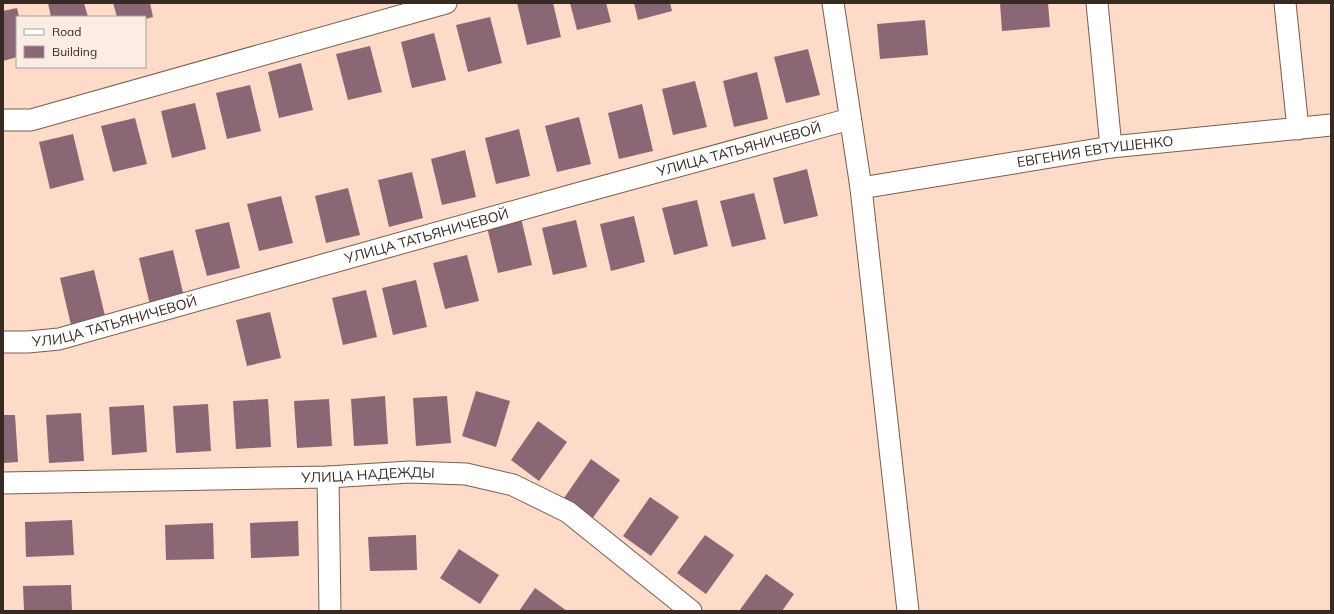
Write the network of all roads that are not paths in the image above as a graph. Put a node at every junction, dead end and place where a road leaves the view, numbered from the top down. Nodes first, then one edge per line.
1 (446, 3) edge
2 (833, 3) edge
3 (1097, 3) edge
4 (1285, 3) edge
5 (3, 120) edge
6 (850, 120) junction
7 (1331, 125) edge
8 (1298, 129) junction
9 (1111, 147) junction
10 (861, 188) junction
11 (3, 342) edge
12 (328, 477) junction
13 (3, 483) edge
14 (330, 611) edge
15 (691, 611) edge
16 (908, 611) edge

1 - 5 street
2 - 6 street
3 - 9 street
4 - 8 street
6 - 10 street
6 - 11 street, УЛИЦА ТАТЬЯНИЧЕВОЙ
7 - 8 street, ЕВГЕНИЯ ЕВТУШЕНКО
8 - 9 street, ЕВГЕНИЯ ЕВТУШЕНКО
9 - 10 street, ЕВГЕНИЯ ЕВТУШЕНКО
10 - 16 street
12 - 13 street, УЛИЦА НАДЕЖДЫ
12 - 14 street
12 - 15 street, УЛИЦА НАДЕЖДЫ

